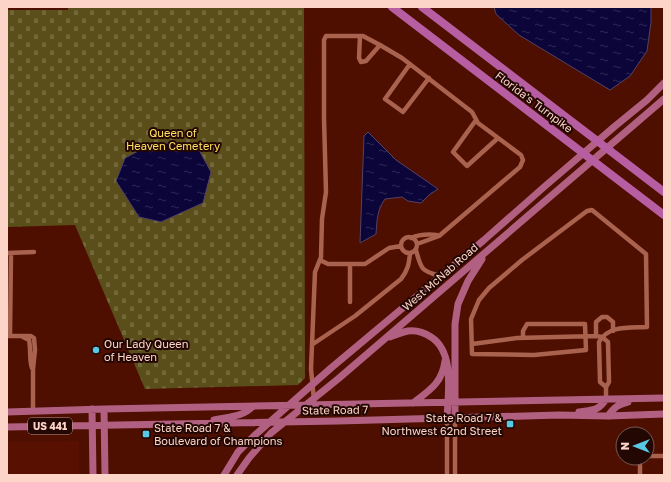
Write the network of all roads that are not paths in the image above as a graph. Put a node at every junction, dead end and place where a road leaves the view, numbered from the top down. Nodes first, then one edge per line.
1 (392, 7) edge
2 (422, 7) edge
3 (360, 36) junction
4 (380, 45) junction
5 (410, 64) junction
6 (429, 78) junction
7 (664, 83) edge
8 (664, 99) edge
9 (476, 120) junction
10 (498, 138) junction
11 (664, 192) edge
12 (664, 215) edge
13 (439, 236) junction
14 (411, 238) junction
15 (417, 244) junction
16 (401, 246) junction
17 (416, 250) junction
18 (34, 252) dead end
19 (486, 252) junction
20 (9, 253) edge
21 (410, 253) junction
22 (320, 260) junction
23 (350, 264) junction
24 (440, 276) junction
25 (350, 302) dead end
26 (613, 331) junction
27 (9, 336) edge
28 (586, 337) junction
29 (599, 337) junction
30 (386, 338) junction
31 (523, 338) junction
32 (313, 344) junction
33 (472, 344) junction
34 (599, 351) junction
35 (608, 351) junction
36 (445, 357) junction
37 (606, 387) junction
38 (664, 398) edge
39 (606, 399) junction
40 (638, 399) junction
41 (455, 402) junction
42 (413, 403) junction
43 (447, 403) junction
44 (314, 405) junction
45 (252, 407) junction
46 (92, 409) junction
47 (104, 409) junction
48 (33, 411) junction
49 (7, 412) edge
50 (664, 414) edge
51 (559, 415) junction
52 (608, 416) junction
53 (447, 418) junction
54 (455, 418) junction
55 (196, 423) junction
56 (104, 424) junction
57 (92, 425) junction
58 (7, 427) edge
59 (447, 461) junction
60 (455, 464) junction
61 (93, 475) edge
62 (105, 475) edge
63 (224, 475) edge
64 (238, 475) edge
65 (447, 475) edge
66 (455, 475) edge

1 - 12 highway, Florida's Turnpike
2 - 11 highway, Florida's Turnpike
3 - 4 street
3 - 4 street
3 - 22 street
4 - 5 street
5 - 6 street
5 - 6 street
6 - 9 street
7 - 24 main road, West McNab Road
8 - 19 main road, West McNab Road
9 - 10 street
9 - 10 street
10 - 13 street
13 - 14 street
13 - 15 street
14 - 15 street
14 - 16 street
15 - 17 street, West McNab Road
16 - 21 street
16 - 23 street
17 - 21 street
17 - 24 street, West McNab Road
18 - 20 street
19 - 30 main road, West McNab Road
19 - 41 main road
20 - 27 street
21 - 32 street
22 - 23 street
22 - 32 street
23 - 25 street
24 - 63 main road, West McNab Road
26 - 29 street
26 - 29 street
26 - 33 street
27 - 48 street
28 - 29 street
28 - 31 street
28 - 31 street
28 - 33 street
29 - 34 street
29 - 35 street
30 - 36 main road
30 - 64 main road, West McNab Road
31 - 33 street
32 - 44 street
34 - 35 street
34 - 37 street
35 - 37 street
36 - 42 main road
36 - 43 main road
37 - 39 street
38 - 40 main road, State Road 7 / US 441
39 - 40 main road, State Road 7 / US 441
39 - 41 main road, State Road 7 / US 441
39 - 51 main road
40 - 52 main road
41 - 43 main road, State Road 7 / US 441
41 - 54 main road
42 - 43 main road, State Road 7 / US 441
42 - 44 main road, State Road 7 / US 441
43 - 53 main road
44 - 45 main road, State Road 7 / US 441
45 - 47 main road, State Road 7 / US 441
45 - 55 main road
46 - 47 main road, State Road 7 / US 441
46 - 48 main road, State Road 7 / US 441
46 - 57 main road
47 - 56 main road
48 - 49 main road, State Road 7 / US 441
50 - 52 main road, State Road 7 / US 441
51 - 52 main road, State Road 7 / US 441
51 - 54 main road, State Road 7 / US 441
53 - 54 main road, State Road 7 / US 441
53 - 55 main road, State Road 7 / US 441
53 - 59 street
54 - 60 street
55 - 56 main road, State Road 7 / US 441
56 - 57 main road, State Road 7 / US 441
56 - 62 main road
57 - 58 main road, State Road 7 / US 441
57 - 61 main road
59 - 60 street
59 - 65 street
60 - 66 street

